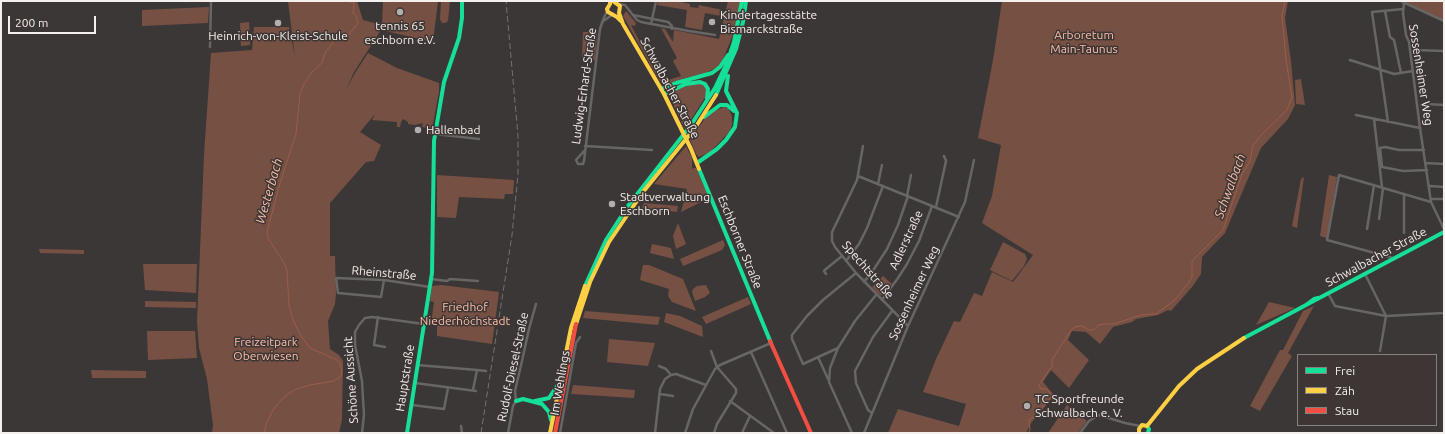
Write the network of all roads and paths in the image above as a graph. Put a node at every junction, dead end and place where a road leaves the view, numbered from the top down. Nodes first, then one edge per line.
1 (211, 1) edge
2 (462, 1) edge
3 (656, 1) edge
4 (742, 1) edge
5 (746, 1) edge
6 (1403, 1) edge
7 (613, 2) edge
8 (629, 9) junction
9 (1403, 9) junction
10 (607, 11) junction
11 (620, 11) junction
12 (1385, 11) junction
13 (633, 15) junction
14 (613, 16) junction
15 (652, 20) junction
16 (602, 22) junction
17 (1444, 22) edge
18 (624, 24) junction
19 (651, 24) junction
20 (672, 28) junction
21 (715, 35) dead end
22 (210, 47) dead end
23 (731, 50) junction
24 (1415, 50) dead end
25 (1444, 51) edge
26 (1350, 60) dead end
27 (730, 65) junction
28 (1382, 70) junction
29 (1413, 71) junction
30 (1401, 73) junction
31 (661, 89) junction
32 (664, 94) junction
33 (1422, 105) dead end
34 (1444, 106) edge
35 (702, 110) junction
36 (1356, 115) dead end
37 (1374, 119) junction
38 (736, 121) junction
39 (1388, 122) junction
40 (695, 128) junction
41 (1420, 128) junction
42 (435, 134) junction
43 (479, 139) dead end
44 (585, 146) junction
45 (863, 146) dead end
46 (652, 150) dead end
47 (1424, 150) junction
48 (584, 151) junction
49 (944, 156) dead end
50 (974, 160) dead end
51 (1426, 162) junction
52 (697, 163) junction
53 (1444, 164) edge
54 (882, 165) dead end
55 (1427, 170) junction
56 (911, 175) dead end
57 (858, 176) junction
58 (878, 184) junction
59 (1374, 185) junction
60 (883, 186) junction
61 (1430, 186) junction
62 (1383, 187) junction
63 (1444, 187) edge
64 (1404, 194) junction
65 (907, 196) junction
66 (1444, 199) edge
67 (1431, 200) junction
68 (932, 206) junction
69 (936, 207) junction
70 (958, 217) junction
71 (1379, 219) dead end
72 (1367, 229) dead end
73 (1444, 229) edge
74 (1444, 232) edge
75 (1404, 233) dead end
76 (842, 256) junction
77 (1394, 258) junction
78 (846, 260) junction
79 (856, 273) junction
80 (826, 274) dead end
81 (1365, 274) junction
82 (431, 279) junction
83 (384, 280) junction
84 (478, 281) dead end
85 (864, 282) junction
86 (430, 287) junction
87 (1328, 293) junction
88 (876, 294) junction
89 (882, 300) junction
90 (536, 304) dead end
91 (892, 310) junction
92 (1444, 313) edge
93 (1386, 316) junction
94 (378, 317) junction
95 (424, 324) junction
96 (908, 326) junction
97 (580, 337) dead end
98 (771, 343) junction
99 (385, 347) dead end
100 (838, 348) junction
101 (1380, 350) dead end
102 (711, 351) dead end
103 (751, 352) junction
104 (818, 357) junction
105 (418, 365) junction
106 (659, 366) dead end
107 (717, 367) junction
108 (477, 370) junction
109 (486, 370) dead end
110 (671, 375) junction
111 (560, 379) junction
112 (829, 382) junction
113 (415, 384) junction
114 (706, 385) junction
115 (448, 388) junction
116 (660, 394) junction
117 (673, 396) dead end
118 (516, 401) junction
119 (534, 401) junction
120 (730, 401) junction
121 (412, 405) junction
122 (872, 413) junction
123 (750, 416) junction
124 (551, 425) junction
125 (461, 426) dead end
126 (1147, 426) junction
127 (1139, 428) edge
128 (362, 433) edge
129 (407, 433) edge
130 (462, 433) edge
131 (508, 433) edge
132 (550, 433) edge
133 (554, 433) edge
134 (560, 433) edge
135 (654, 433) edge
136 (685, 433) edge
137 (714, 433) edge
138 (742, 433) edge
139 (774, 433) edge
140 (787, 433) edge
141 (811, 433) edge
142 (852, 433) edge
143 (864, 433) edge
144 (1080, 433) edge
145 (1148, 433) edge

1 - 22 street
2 - 42 main road, Hauptstraße
3 - 15 street
4 - 23 main road
5 - 27 main road
6 - 9 street, Sossenheimer Weg
6 - 17 street
7 - 8 street
7 - 10 main road
7 - 11 main road, Schwalbacher Straße
8 - 11 street
8 - 13 street
9 - 12 street
9 - 29 street, Sossenheimer Weg
10 - 14 main road, Schwalbacher Straße
10 - 16 street, Ludwig-Erhard-Straße
11 - 14 main road
11 - 18 main road, Schwalbacher Straße
12 - 28 street
12 - 30 street
13 - 15 street
13 - 19 street
14 - 16 street, Ludwig-Erhard-Straße
14 - 18 main road, Schwalbacher Straße
15 - 19 street
15 - 20 street
16 - 44 street, Ludwig-Erhard-Straße
18 - 31 main road, Schwalbacher Straße
19 - 20 street
20 - 21 street
23 - 31 main road
23 - 35 main road
24 - 25 street
26 - 28 street
27 - 38 main road
27 - 40 main road
28 - 30 street
28 - 39 street
29 - 30 street
29 - 41 street, Sossenheimer Weg
31 - 32 main road, Schwalbacher Straße
32 - 35 main road
32 - 52 main road, Schwalbacher Straße
33 - 34 street
35 - 111 main road
36 - 37 street
37 - 39 street
37 - 62 street
38 - 40 main road
38 - 52 main road
39 - 41 street
40 - 133 main road
41 - 47 street, Sossenheimer Weg
42 - 43 street
42 - 82 main road, Hauptstraße
44 - 46 street
44 - 48 street, Ludwig-Erhard-Straße
45 - 57 street, Spechtstraße
47 - 51 street, Sossenheimer Weg
47 - 55 street
48 - 48 street, Ludwig-Erhard-Straße
49 - 69 street
50 - 70 street, Sossenheimer Weg
51 - 53 street
51 - 55 street, Sossenheimer Weg
52 - 98 main road, Eschborner Straße
54 - 58 street
55 - 61 street, Sossenheimer Weg
56 - 65 street
57 - 58 street
57 - 76 street, Spechtstraße
58 - 60 street
59 - 62 street
59 - 72 street
59 - 77 street
60 - 65 street
60 - 78 street
61 - 63 street
61 - 67 street, Sossenheimer Weg
62 - 64 street
62 - 71 street
64 - 67 street
64 - 75 street
65 - 68 street
65 - 85 street
66 - 67 street
67 - 73 street, Sossenheimer Weg
68 - 69 street
68 - 89 street, Adlerstraße
69 - 70 street
70 - 96 street, Sossenheimer Weg
74 - 77 main road, Schwalbacher Straße
76 - 78 street, Spechtstraße
76 - 80 street
77 - 81 main road, Schwalbacher Straße
78 - 79 street, Spechtstraße
79 - 85 street, Spechtstraße
79 - 104 street
81 - 87 main road, Schwalbacher Straße
81 - 93 street
82 - 84 street
82 - 86 main road, Hauptstraße
83 - 83 street, Rheinstraße
83 - 86 street, Rheinstraße
85 - 88 street, Spechtstraße
86 - 95 main road, Hauptstraße
87 - 93 street
87 - 126 main road, Schwalbacher Straße
88 - 89 street, Spechtstraße
88 - 100 street
89 - 91 street, Spechtstraße
90 - 118 street, Rudolf-Diesel-Straße
91 - 96 street, Spechtstraße
91 - 122 street
92 - 93 street
93 - 101 street
94 - 95 street, Schöne Aussicht
94 - 99 street
94 - 128 street, Schöne Aussicht
95 - 105 main road, Hauptstraße
96 - 122 street, Sossenheimer Weg
97 - 134 street, Im Wehlings
98 - 103 street
98 - 141 main road, Eschborner Straße
100 - 104 street
100 - 112 street
102 - 107 street
103 - 107 street
103 - 140 street
104 - 112 street
105 - 108 street
105 - 113 main road, Hauptstraße
106 - 110 street
107 - 114 street
107 - 120 street
108 - 109 street
108 - 115 street
110 - 114 street
110 - 116 street
111 - 119 main road
111 - 124 main road
112 - 142 street
113 - 115 street
113 - 121 main road, Hauptstraße
114 - 136 street
115 - 121 street
116 - 117 street
116 - 135 street
118 - 119 main road
118 - 131 street, Rudolf-Diesel-Straße
119 - 124 main road
120 - 123 street
120 - 137 street
121 - 129 main road, Hauptstraße
122 - 143 street, Sossenheimer Weg
123 - 138 street
123 - 139 street
124 - 132 main road
125 - 130 street
126 - 127 main road
126 - 145 main road
127 - 144 street

